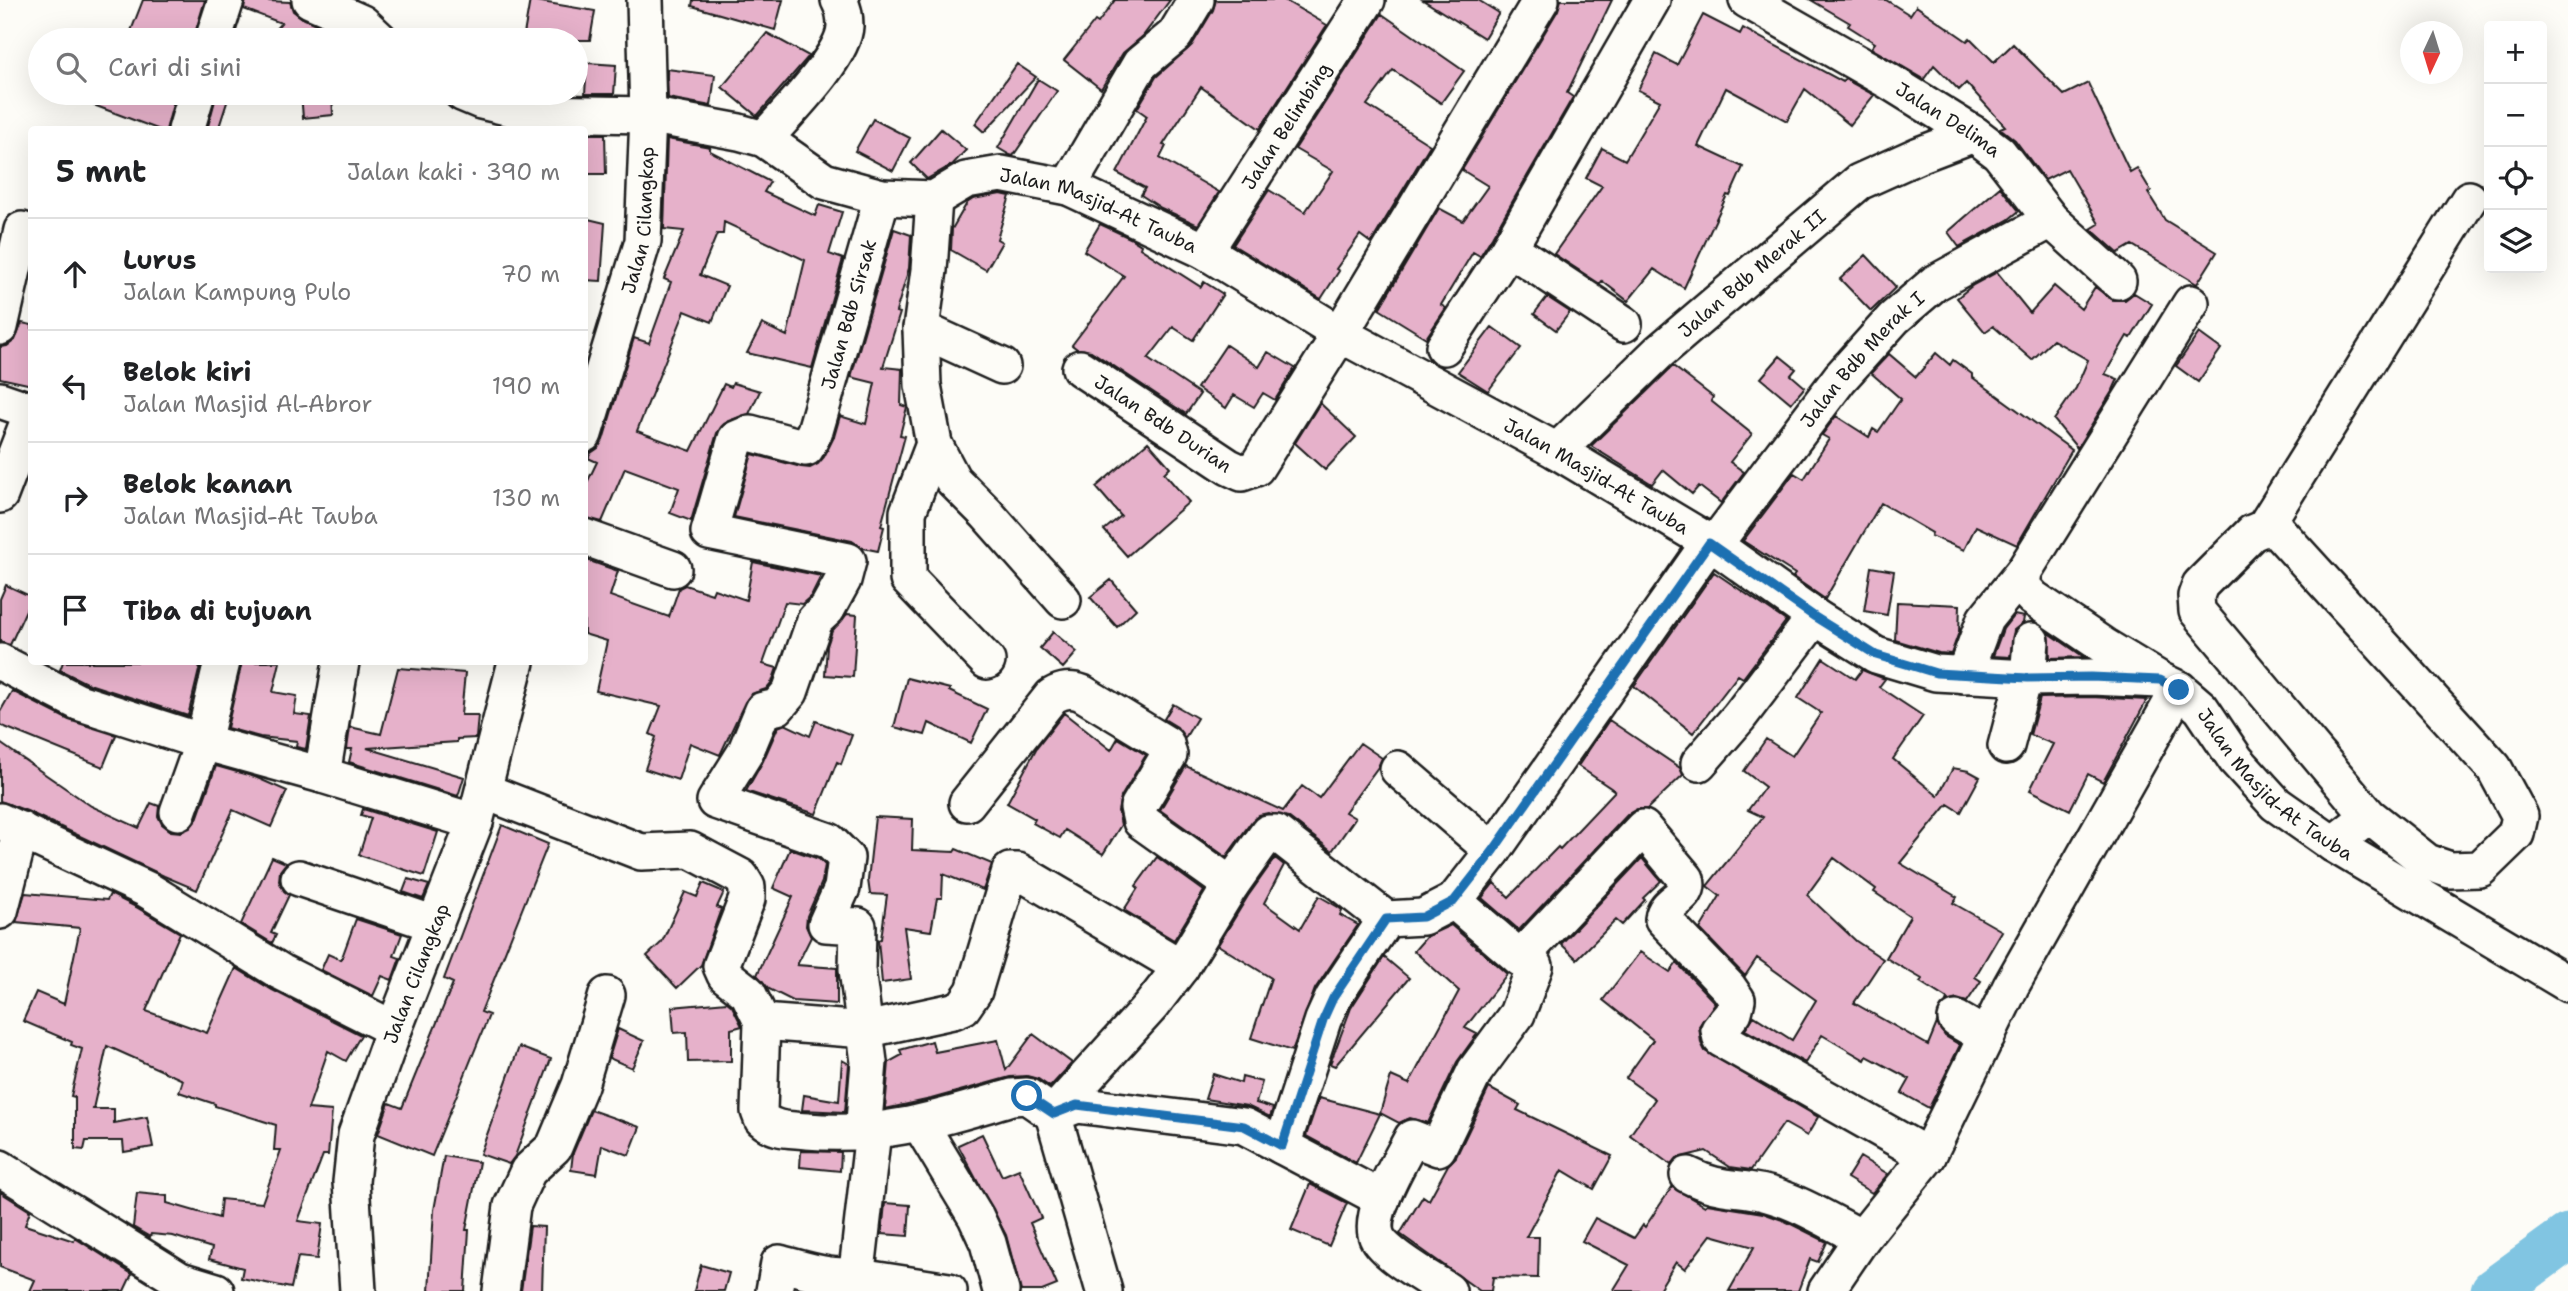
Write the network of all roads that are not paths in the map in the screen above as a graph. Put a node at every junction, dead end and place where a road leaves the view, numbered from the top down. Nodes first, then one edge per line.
1 (226, 0) edge
2 (310, 0) edge
3 (645, 0) edge
4 (839, 0) edge
5 (1196, 0) edge
6 (1367, 0) edge
7 (1541, 0) edge
8 (1652, 0) edge
9 (1747, 0) edge
10 (217, 28) edge
11 (367, 28) edge
12 (193, 105) edge
13 (498, 105) edge
14 (648, 116) junction
15 (187, 126) edge
16 (1974, 134) junction
17 (764, 139) junction
18 (1068, 187) junction
19 (882, 197) junction
20 (934, 199) junction
21 (2469, 199) dead end
22 (2051, 220) junction
23 (18, 228) edge
24 (1509, 248) junction
25 (1205, 251) junction
26 (2118, 281) dead end
27 (2191, 303) dead end
28 (1625, 324) dead end
29 (0, 327) edge
30 (920, 329) junction
31 (1340, 334) junction
32 (598, 340) edge
33 (1444, 347) dead end
34 (1002, 366) dead end
35 (1080, 368) dead end
36 (0, 400) edge
37 (588, 407) edge
38 (28, 410) edge
39 (28, 422) edge
40 (934, 444) junction
41 (1557, 451) junction
42 (0, 495) edge
43 (2264, 528) junction
44 (588, 538) edge
45 (1712, 544) junction
46 (673, 569) dead end
47 (2024, 571) junction
48 (1063, 600) dead end
49 (1815, 617) junction
50 (2031, 641) dead end
51 (988, 661) dead end
52 (0, 662) edge
53 (221, 665) edge
54 (340, 665) edge
55 (515, 665) edge
56 (1964, 675) junction
57 (2026, 678) junction
58 (2169, 685) junction
59 (203, 742) junction
60 (2006, 746) dead end
61 (1699, 763) dead end
62 (1398, 769) dead end
63 (322, 775) junction
64 (968, 803) dead end
65 (480, 806) junction
66 (178, 812) dead end
67 (2369, 816) junction
68 (10, 826) edge
69 (2333, 844) junction
70 (1493, 851) junction
71 (299, 878) dead end
72 (1231, 884) junction
73 (1454, 901) junction
74 (0, 911) edge
75 (1386, 919) junction
76 (435, 924) junction
77 (1520, 958) junction
78 (1181, 967) junction
79 (2568, 984) edge
80 (607, 995) dead end
81 (1956, 1019) dead end
82 (762, 1022) junction
83 (394, 1030) junction
84 (865, 1030) junction
85 (1987, 1037) junction
86 (1054, 1114) junction
87 (920, 1124) junction
88 (868, 1132) junction
89 (1282, 1146) junction
90 (1928, 1156) junction
91 (0, 1168) edge
92 (1688, 1175) dead end
93 (1382, 1199) junction
94 (1862, 1238) junction
95 (852, 1276) junction
96 (990, 1289) edge
97 (216, 1291) edge
98 (358, 1291) edge
99 (501, 1291) edge
100 (774, 1291) edge
101 (949, 1291) edge
102 (1104, 1291) edge
103 (1448, 1291) edge
104 (1826, 1291) edge

1 - 10 street
2 - 11 street
3 - 14 street, Jalan Cilangkap
4 - 17 street
5 - 18 street
6 - 25 street, Jalan Belimbing
7 - 31 street
8 - 24 street
9 - 16 street, Jalan Delima
12 - 15 street
13 - 14 street
14 - 17 street
14 - 32 street, Jalan Cilangkap
16 - 22 street, Jalan Delima
16 - 41 street, Jalan Bdb Merak II
17 - 19 street
18 - 20 street, Jalan Masjid-At Tauba
18 - 25 street, Jalan Masjid-At Tauba
19 - 20 street
19 - 84 street, Jalan Bdb Sirsak
20 - 30 street
21 - 43 street
22 - 26 street, Jalan Delima
22 - 45 street, Jalan Bdb Merak I
23 - 29 street
24 - 28 street
24 - 33 street
25 - 31 street, Jalan Masjid-At Tauba
27 - 47 street
30 - 34 street
30 - 40 street
31 - 35 street, Jalan Bdb Durian
31 - 41 street, Jalan Masjid-At Tauba
32 - 37 street, Jalan Cilangkap
36 - 38 street
39 - 42 street
40 - 48 street
40 - 51 street
41 - 45 street, Jalan Masjid-At Tauba
43 - 67 street
43 - 67 street
44 - 46 street
45 - 49 street, Jalan Masjid-At Tauba
45 - 70 street, Jalan Bdb Merak I
47 - 56 street
47 - 58 street
49 - 56 street, Jalan Masjid-At Tauba
49 - 61 street
50 - 57 street
52 - 59 street
53 - 59 street
54 - 63 street
55 - 65 street, Jalan Cilangkap
56 - 57 street, Jalan Masjid-At Tauba
57 - 58 street, Jalan Masjid-At Tauba
57 - 60 street
58 - 69 street, Jalan Masjid-At Tauba
58 - 85 street
59 - 63 street
59 - 66 street
62 - 70 street
63 - 65 street
64 - 72 street
65 - 76 street, Jalan Cilangkap
65 - 82 street
67 - 69 street
68 - 74 street
68 - 83 street
69 - 79 street, Jalan Masjid-At Tauba
70 - 73 street, Jalan Bdb Merak I
71 - 76 street
72 - 75 street
72 - 78 street
73 - 75 street
73 - 77 street
75 - 89 street
76 - 83 street, Jalan Cilangkap
77 - 90 street
77 - 93 street
78 - 84 street
78 - 86 street
80 - 99 street
81 - 85 street
82 - 84 street
82 - 88 street
83 - 98 street, Jalan Cilangkap
84 - 88 street
85 - 90 street
86 - 87 street
86 - 89 street
86 - 102 street
87 - 88 street
87 - 96 street
88 - 95 street
89 - 93 street
90 - 94 street
91 - 97 street
92 - 94 street
93 - 103 street
94 - 104 street
95 - 100 street
95 - 101 street

